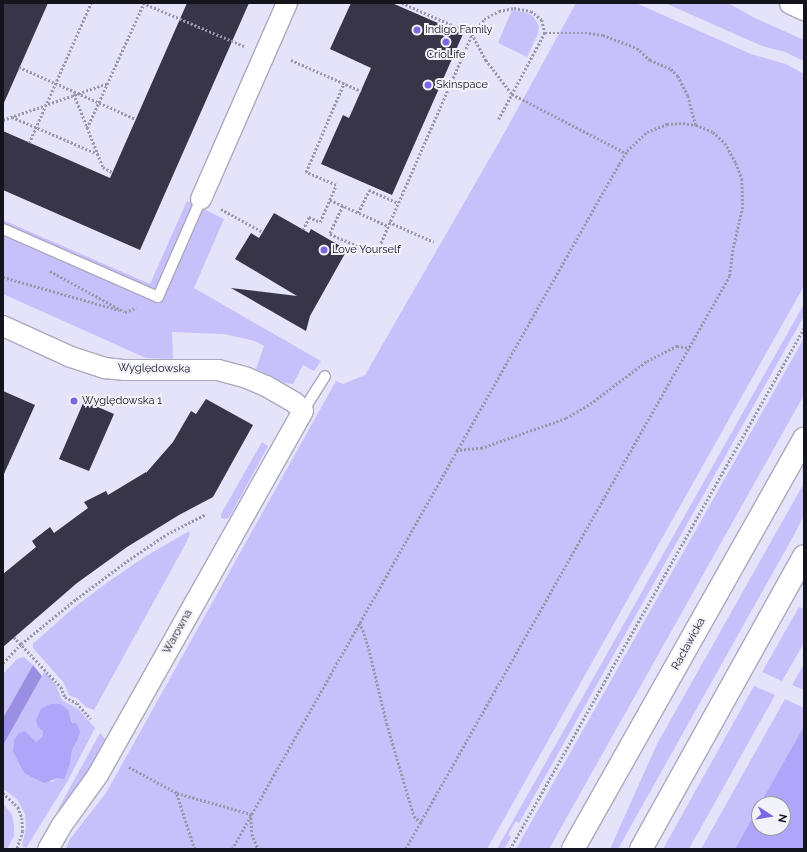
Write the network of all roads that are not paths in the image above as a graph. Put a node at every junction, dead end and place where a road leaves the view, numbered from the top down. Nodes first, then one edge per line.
1 (287, 3) edge
2 (791, 3) edge
3 (804, 9) edge
4 (208, 202) joint
5 (3, 229) edge
6 (3, 326) edge
7 (325, 376) dead end
8 (303, 411) junction
9 (804, 439) edge
10 (804, 556) edge
11 (48, 849) edge
12 (573, 849) edge
13 (641, 849) edge

1 - 4 street
2 - 3 main road
4 - 5 lane
6 - 8 street, Wyględowska
7 - 8 lane
8 - 11 street, Warowna
9 - 12 main road, Racławicka
10 - 13 main road

